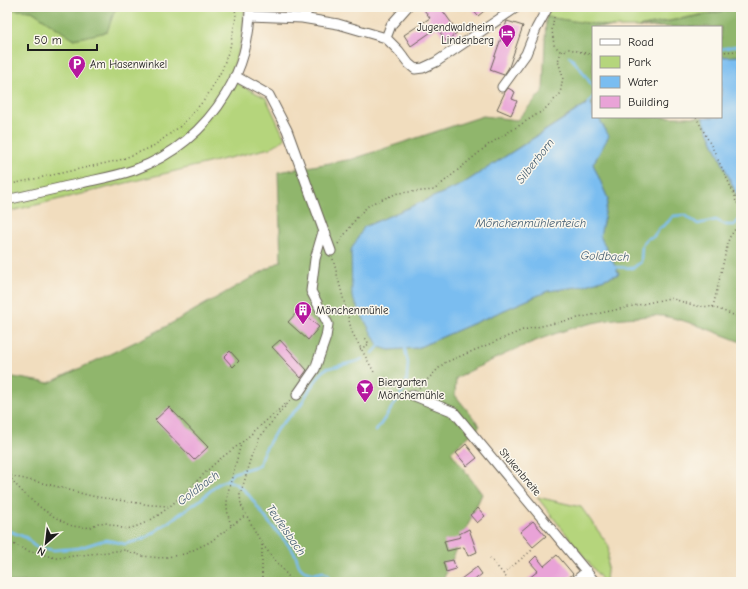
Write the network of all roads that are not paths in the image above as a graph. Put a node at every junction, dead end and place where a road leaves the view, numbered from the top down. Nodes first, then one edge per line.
1 (310, 7) edge
2 (407, 7) edge
3 (517, 7) edge
4 (551, 11) edge
5 (250, 12) edge
6 (302, 18) junction
7 (386, 38) junction
8 (236, 76) junction
9 (502, 88) dead end
10 (7, 200) edge
11 (326, 234) junction
12 (331, 251) road end
13 (297, 395) dead end
14 (412, 395) road end
15 (587, 571) junction
16 (574, 582) edge
17 (595, 582) edge

1 - 6 street
2 - 7 street
3 - 7 street
4 - 9 street
5 - 6 street
5 - 8 street
6 - 7 street
8 - 10 street
8 - 11 street
11 - 12 street
11 - 13 street
14 - 15 street, Stukenbreite
15 - 16 street
15 - 17 street, Stukenbreite

